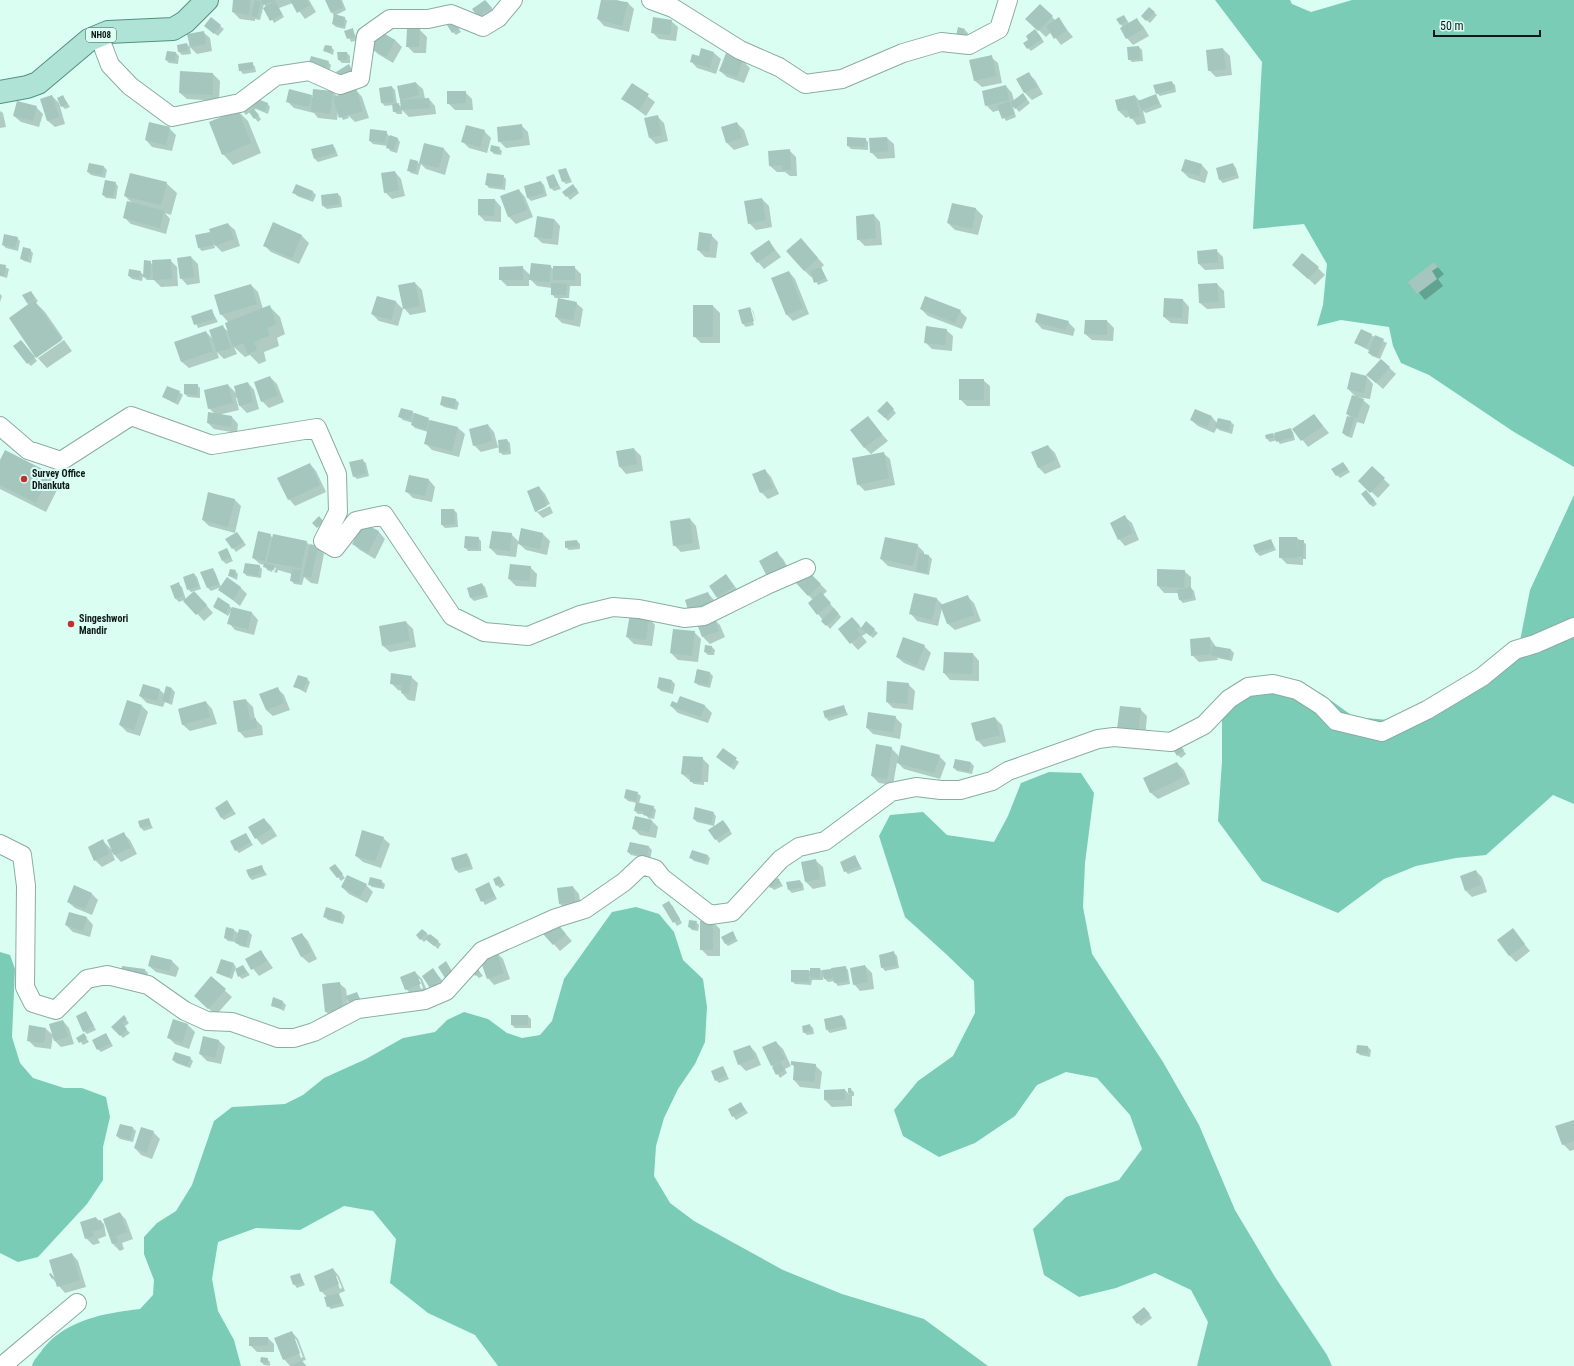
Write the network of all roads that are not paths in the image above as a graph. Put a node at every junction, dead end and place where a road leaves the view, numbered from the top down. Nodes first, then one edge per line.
1 (207, 0) edge
2 (513, 0) edge
3 (651, 0) edge
4 (1008, 0) edge
5 (99, 36) junction
6 (0, 92) edge
7 (0, 426) edge
8 (806, 568) dead end
9 (1574, 627) edge
10 (0, 844) edge
11 (77, 1303) dead end
12 (2, 1366) edge

1 - 5 main road, NH08
2 - 5 street
3 - 4 street
5 - 6 main road, NH08
7 - 8 street
9 - 10 street
11 - 12 street

